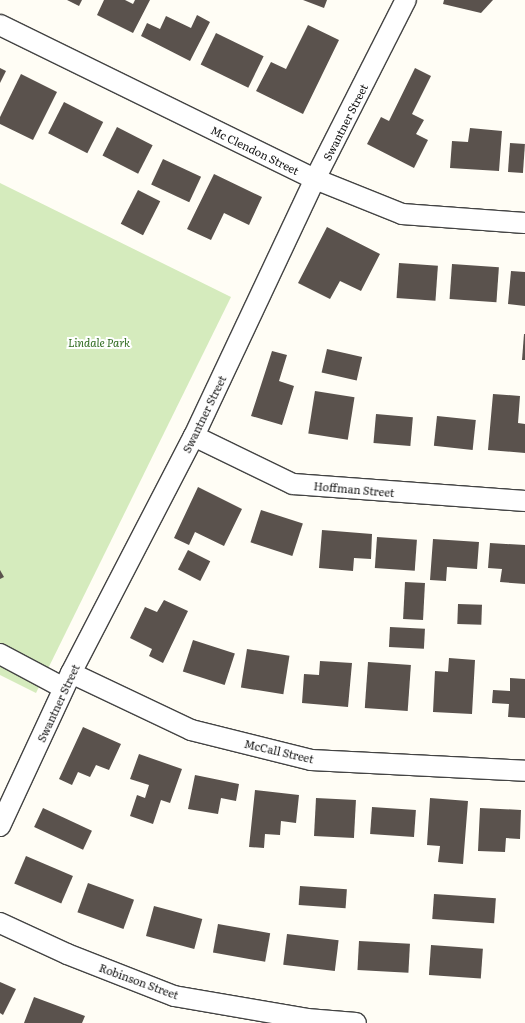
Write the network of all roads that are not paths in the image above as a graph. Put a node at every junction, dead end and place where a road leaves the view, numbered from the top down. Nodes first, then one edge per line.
1 (406, 0) edge
2 (0, 25) edge
3 (316, 179) junction
4 (525, 223) edge
5 (194, 436) junction
6 (525, 501) edge
7 (0, 654) edge
8 (68, 681) junction
9 (525, 772) edge
10 (0, 826) edge
11 (0, 923) edge
12 (356, 1023) edge

1 - 3 street, Swantner Street
2 - 3 street, Mc Clendon Street
3 - 4 street, Mc Clendon Street
3 - 5 street, Swantner Street
5 - 6 street, Hoffman Street
5 - 8 street, Swantner Street
7 - 8 street, McCall Street
8 - 9 street, McCall Street
8 - 10 street, Swantner Street
11 - 12 street, Robinson Street

